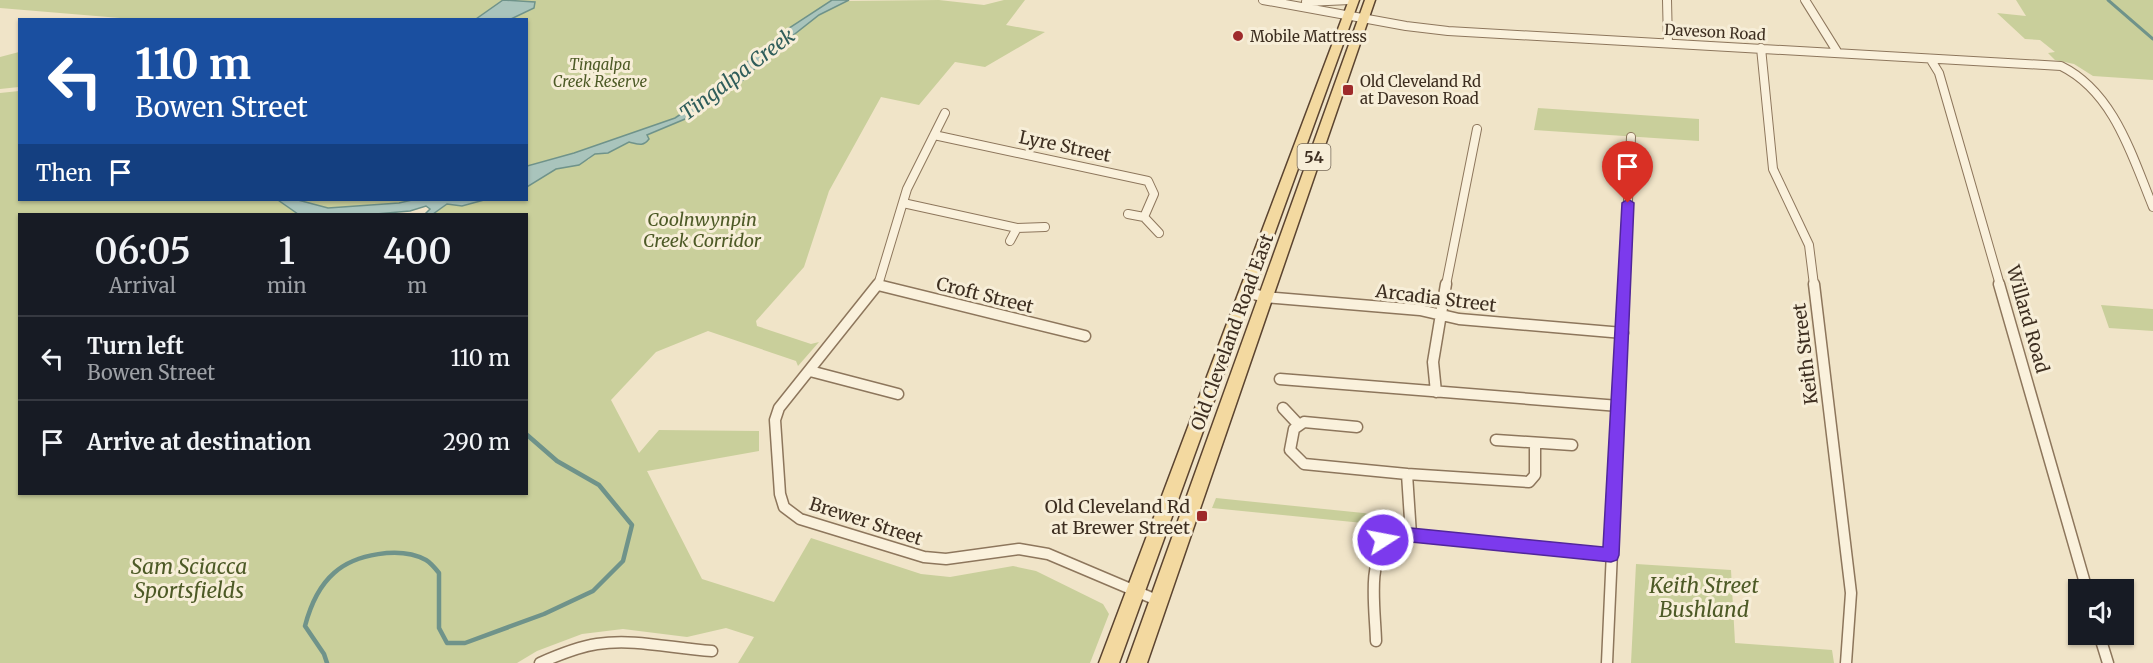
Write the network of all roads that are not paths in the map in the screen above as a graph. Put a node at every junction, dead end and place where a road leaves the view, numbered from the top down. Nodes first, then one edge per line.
1 (1263, 0) edge
2 (1352, 0) edge
3 (1370, 0) edge
4 (1667, 0) edge
5 (1805, 0) edge
6 (1282, 2) junction
7 (1349, 14) junction
8 (1363, 18) junction
9 (1668, 43) junction
10 (1761, 48) junction
11 (1838, 53) junction
12 (1930, 60) junction
13 (945, 113) dead end
14 (1477, 129) dead end
15 (934, 135) junction
16 (1631, 137) dead end
17 (903, 202) junction
18 (2153, 207) edge
19 (1128, 214) dead end
20 (1144, 218) junction
21 (1044, 227) dead end
22 (1017, 228) junction
23 (1159, 233) dead end
24 (1010, 241) dead end
25 (878, 285) junction
26 (1246, 292) junction
27 (1266, 297) junction
28 (1443, 315) junction
29 (1623, 333) junction
30 (1085, 336) dead end
31 (810, 370) junction
32 (1280, 379) dead end
33 (1436, 392) junction
34 (897, 394) dead end
35 (1619, 406) junction
36 (1283, 408) dead end
37 (1298, 424) junction
38 (1357, 427) dead end
39 (1496, 440) dead end
40 (1535, 443) junction
41 (1572, 446) dead end
42 (1407, 474) junction
43 (1411, 535) junction
44 (1611, 555) junction
45 (2084, 579) edge
46 (1135, 591) junction
47 (1159, 601) junction
48 (1376, 641) dead end
49 (2103, 645) edge
50 (712, 651) dead end
51 (540, 663) edge
52 (1108, 663) edge
53 (1137, 663) edge
54 (1607, 663) edge
55 (1846, 663) edge
56 (2108, 663) edge

1 - 6 street
2 - 6 street
2 - 7 main road, Old Cleveland Road East / 54
3 - 8 main road, Old Cleveland Road East / 54
4 - 9 street
5 - 11 street
6 - 7 street, Daveson Road
7 - 8 street, Daveson Road
7 - 26 main road, Old Cleveland Road East / 54
8 - 9 street, Daveson Road
8 - 27 main road, Old Cleveland Road East / 54
9 - 10 street, Daveson Road
10 - 11 street, Daveson Road
10 - 55 street, Keith Street
11 - 12 street, Daveson Road
12 - 18 street, Daveson Road
12 - 45 street, Willard Road
13 - 15 street, Brewer Street
14 - 28 street
15 - 17 street, Brewer Street
15 - 20 street, Lyre Street
16 - 29 street
17 - 22 street
17 - 25 street, Brewer Street
19 - 20 street
20 - 23 street
21 - 22 street
22 - 24 street
25 - 30 street, Croft Street
25 - 31 street, Brewer Street
26 - 27 street, Arcadia Street
26 - 46 main road, Old Cleveland Road East / 54
27 - 28 street, Arcadia Street
27 - 47 main road, Old Cleveland Road East / 54
28 - 29 street, Arcadia Street
28 - 33 street
29 - 35 street
31 - 34 street
31 - 46 street, Brewer Street
32 - 33 street
33 - 35 street
35 - 44 street
36 - 37 street
37 - 38 street
37 - 42 street
39 - 40 street
40 - 41 street
40 - 42 street
42 - 43 street
43 - 44 street
43 - 48 street
44 - 54 street
46 - 47 street, Brewer Street
46 - 52 main road, Old Cleveland Road East / 54
47 - 53 main road, Old Cleveland Road East / 54
49 - 56 street
50 - 51 street

